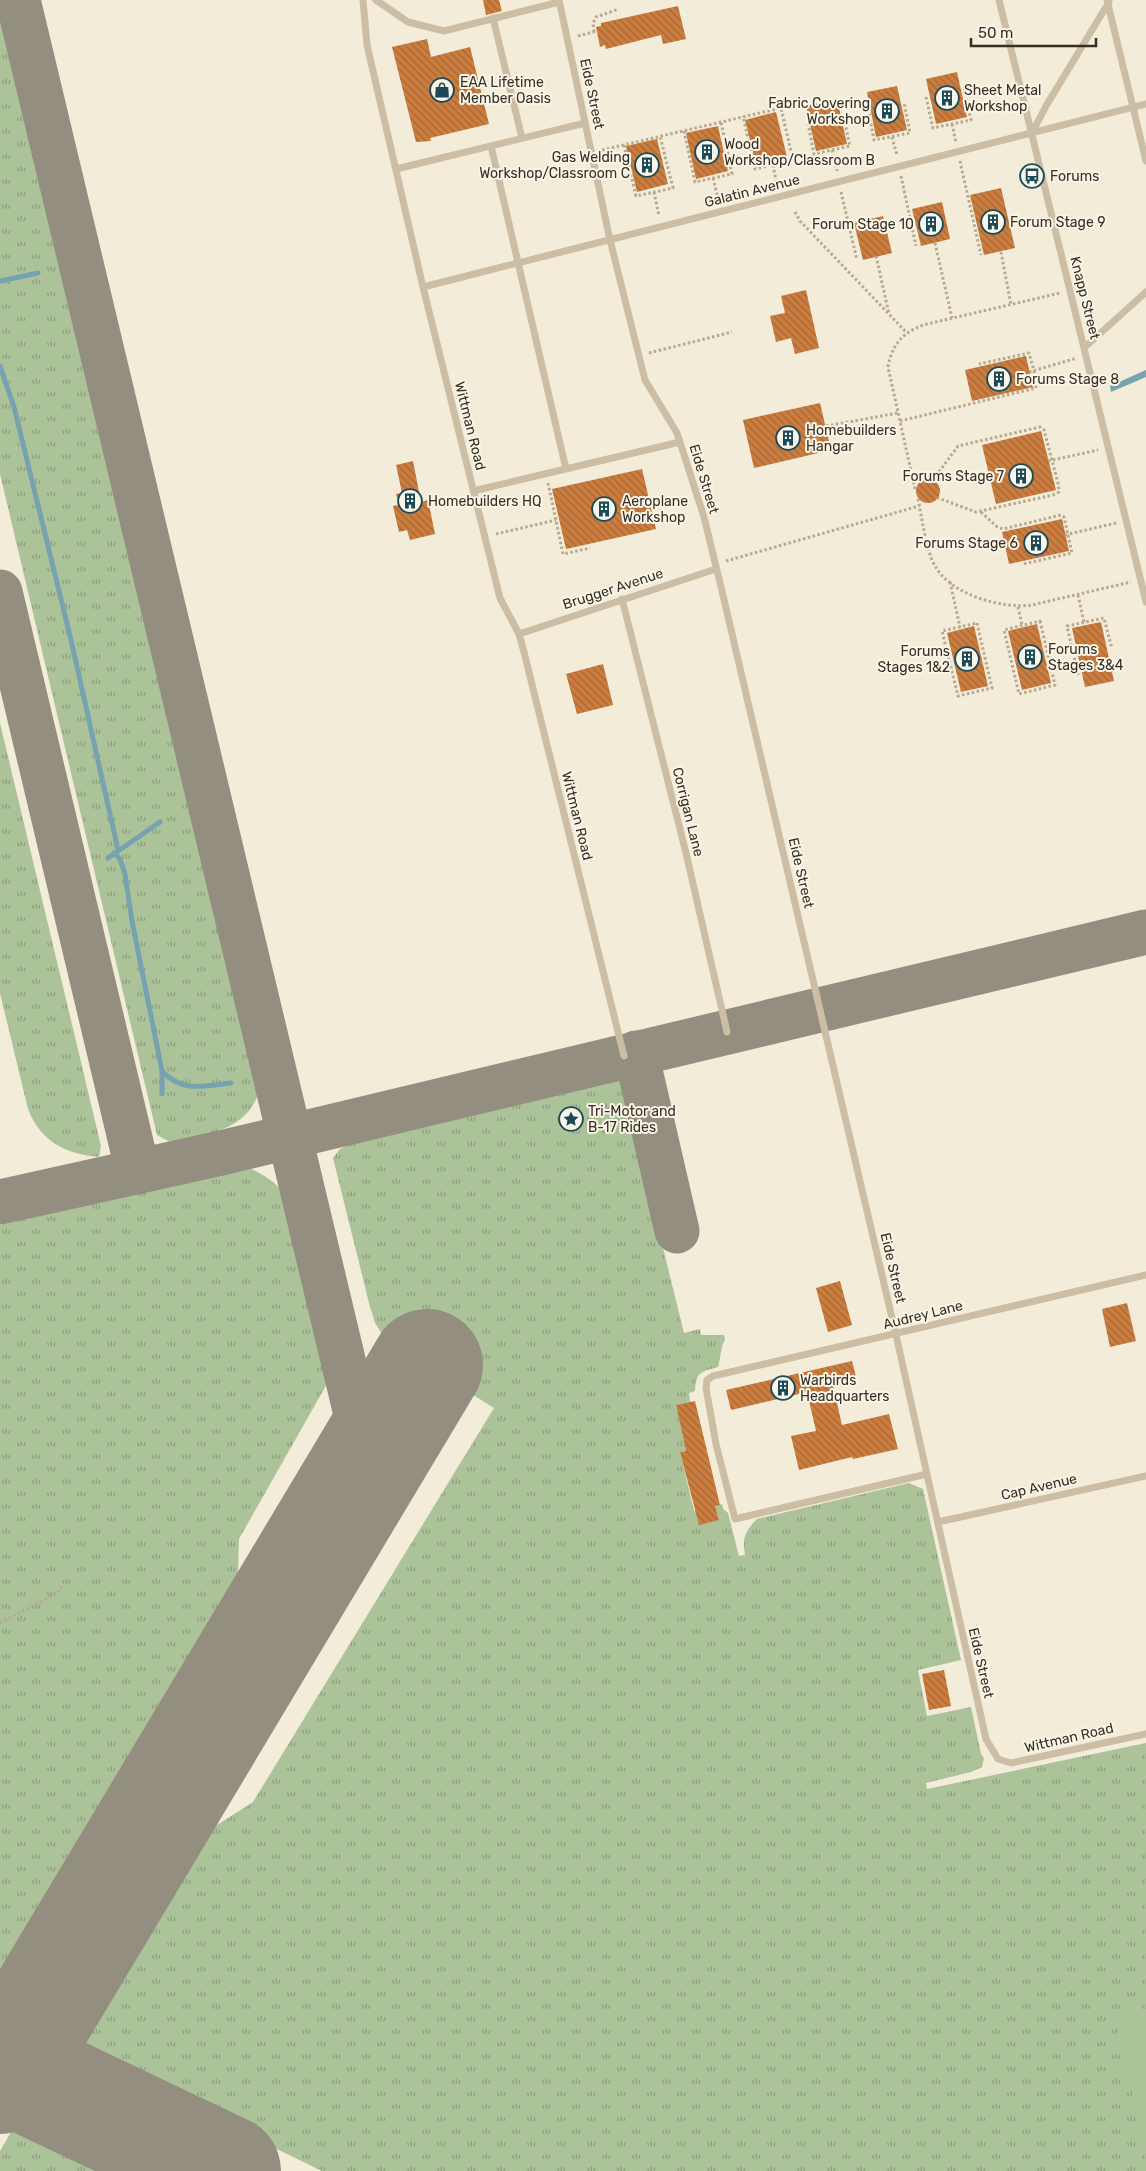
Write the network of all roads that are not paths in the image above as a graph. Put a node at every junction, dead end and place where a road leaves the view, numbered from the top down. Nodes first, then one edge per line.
1 (363, 0) edge
2 (376, 0) edge
3 (1000, 0) edge
4 (559, 1) edge
5 (1108, 2) edge
6 (493, 18) junction
7 (1146, 104) edge
8 (1133, 108) junction
9 (586, 123) junction
10 (1032, 133) junction
11 (522, 138) junction
12 (491, 146) junction
13 (1146, 161) edge
14 (396, 169) junction
15 (610, 240) junction
16 (518, 263) junction
17 (423, 287) junction
18 (1146, 292) edge
19 (1085, 347) junction
20 (680, 442) junction
21 (566, 469) junction
22 (473, 491) junction
23 (716, 569) junction
24 (622, 599) junction
25 (1146, 602) edge
26 (519, 634) junction
27 (727, 1032) dead end
28 (624, 1056) dead end
29 (1146, 1275) edge
30 (896, 1335) junction
31 (927, 1474) junction
32 (1146, 1476) edge
33 (938, 1522) junction
34 (1146, 1734) edge
35 (998, 1759) joint

1 - 14 lane, Wittman Road
2 - 6 lane
3 - 10 lane, Knapp Street
4 - 6 lane
4 - 9 lane, Eide Street
5 - 8 lane
5 - 10 lane
6 - 11 lane
7 - 8 lane, Galatin Avenue
8 - 10 lane, Galatin Avenue
8 - 13 lane
9 - 11 lane
9 - 15 lane, Eide Street
10 - 15 lane, Galatin Avenue
10 - 19 lane, Knapp Street
11 - 12 lane
12 - 14 lane
12 - 16 lane
14 - 17 lane, Wittman Road
15 - 16 lane, Galatin Avenue
15 - 20 lane, Eide Street
16 - 17 lane, Galatin Avenue
16 - 21 lane
17 - 22 lane, Wittman Road
18 - 19 lane
19 - 25 lane, Knapp Street
20 - 21 lane
20 - 23 lane, Eide Street
21 - 22 lane
22 - 26 lane, Wittman Road
23 - 24 lane, Brugger Avenue
23 - 30 lane, Eide Street
24 - 26 lane, Brugger Avenue
24 - 27 lane, Corrigan Lane
26 - 28 lane, Wittman Road
29 - 30 lane, Audrey Lane
30 - 31 lane, Eide Street
30 - 31 lane, Audrey Lane
31 - 33 lane, Eide Street
32 - 33 lane, Cap Avenue
33 - 35 lane, Eide Street
34 - 35 lane, Wittman Road

